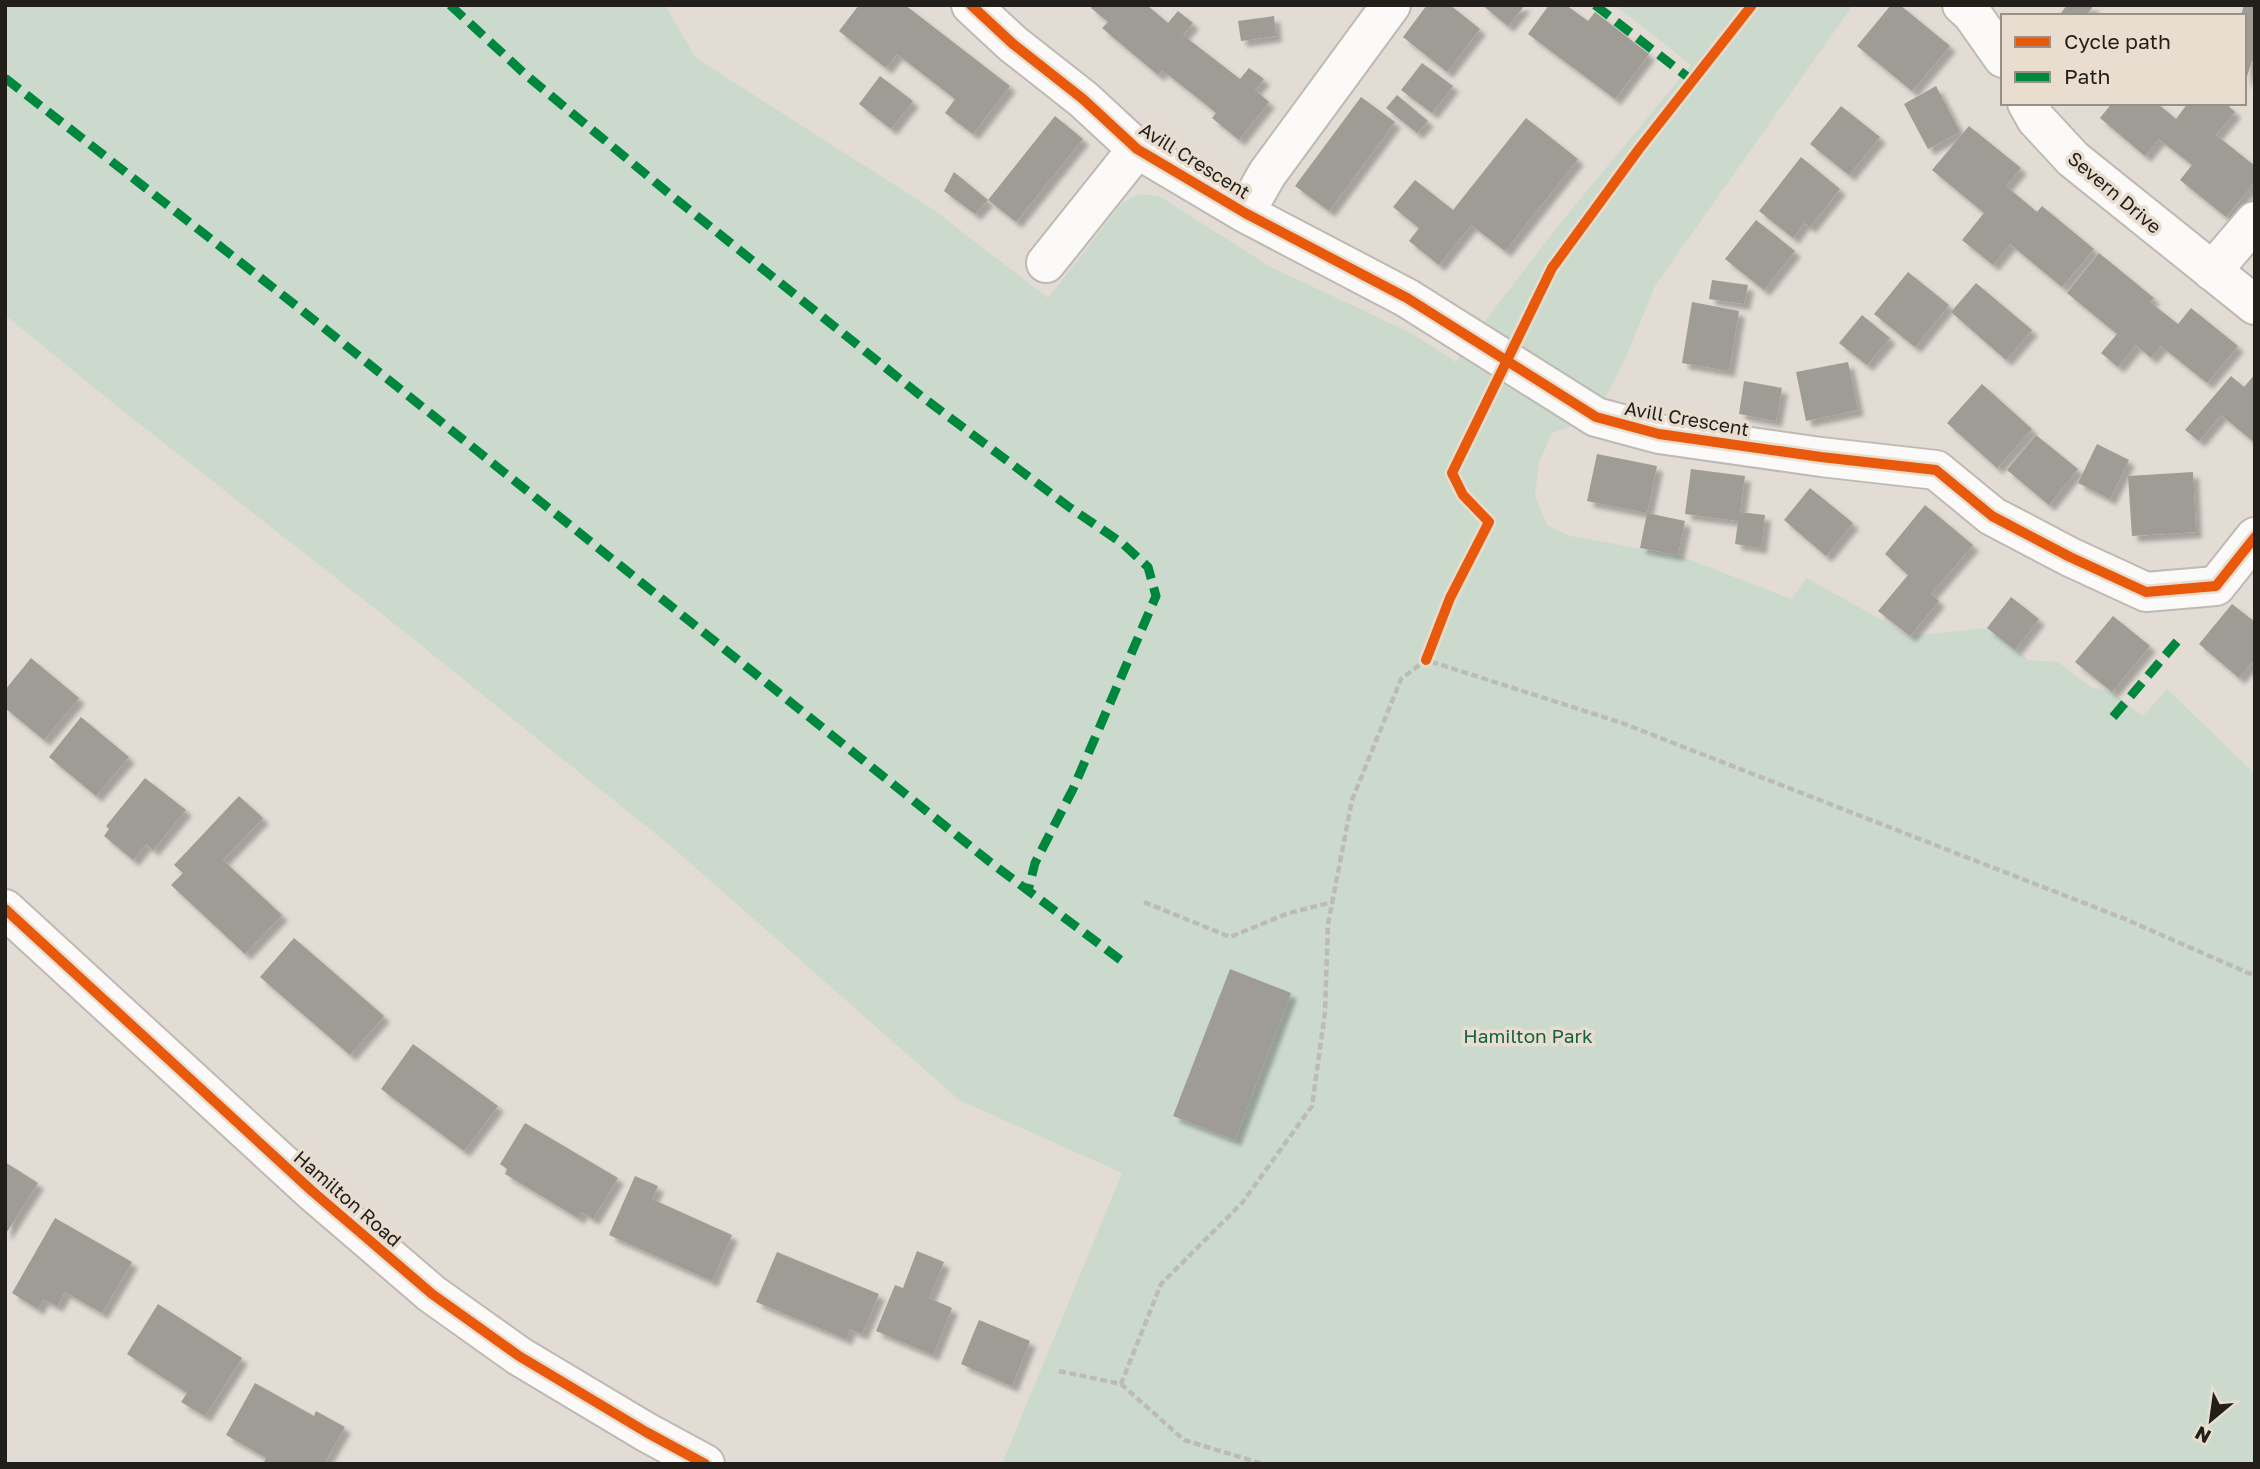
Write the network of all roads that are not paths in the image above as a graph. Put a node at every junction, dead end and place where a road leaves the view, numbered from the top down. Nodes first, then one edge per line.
1 (971, 5) edge
2 (1391, 5) edge
3 (1962, 5) edge
4 (2001, 55) edge
5 (2028, 105) edge
6 (1137, 149) junction
7 (1245, 212) junction
8 (2255, 220) edge
9 (1046, 263) dead end
10 (2212, 271) junction
11 (2255, 305) edge
12 (2255, 537) edge
13 (5, 909) edge
14 (705, 1464) edge

1 - 6 street, Avill Crescent
2 - 7 street, Avill Crescent
3 - 4 street
5 - 10 street, Severn Drive
6 - 7 street, Avill Crescent
6 - 9 street, Avill Crescent
7 - 12 street, Avill Crescent
8 - 10 street
10 - 11 street, Severn Drive
13 - 14 street, Hamilton Road

